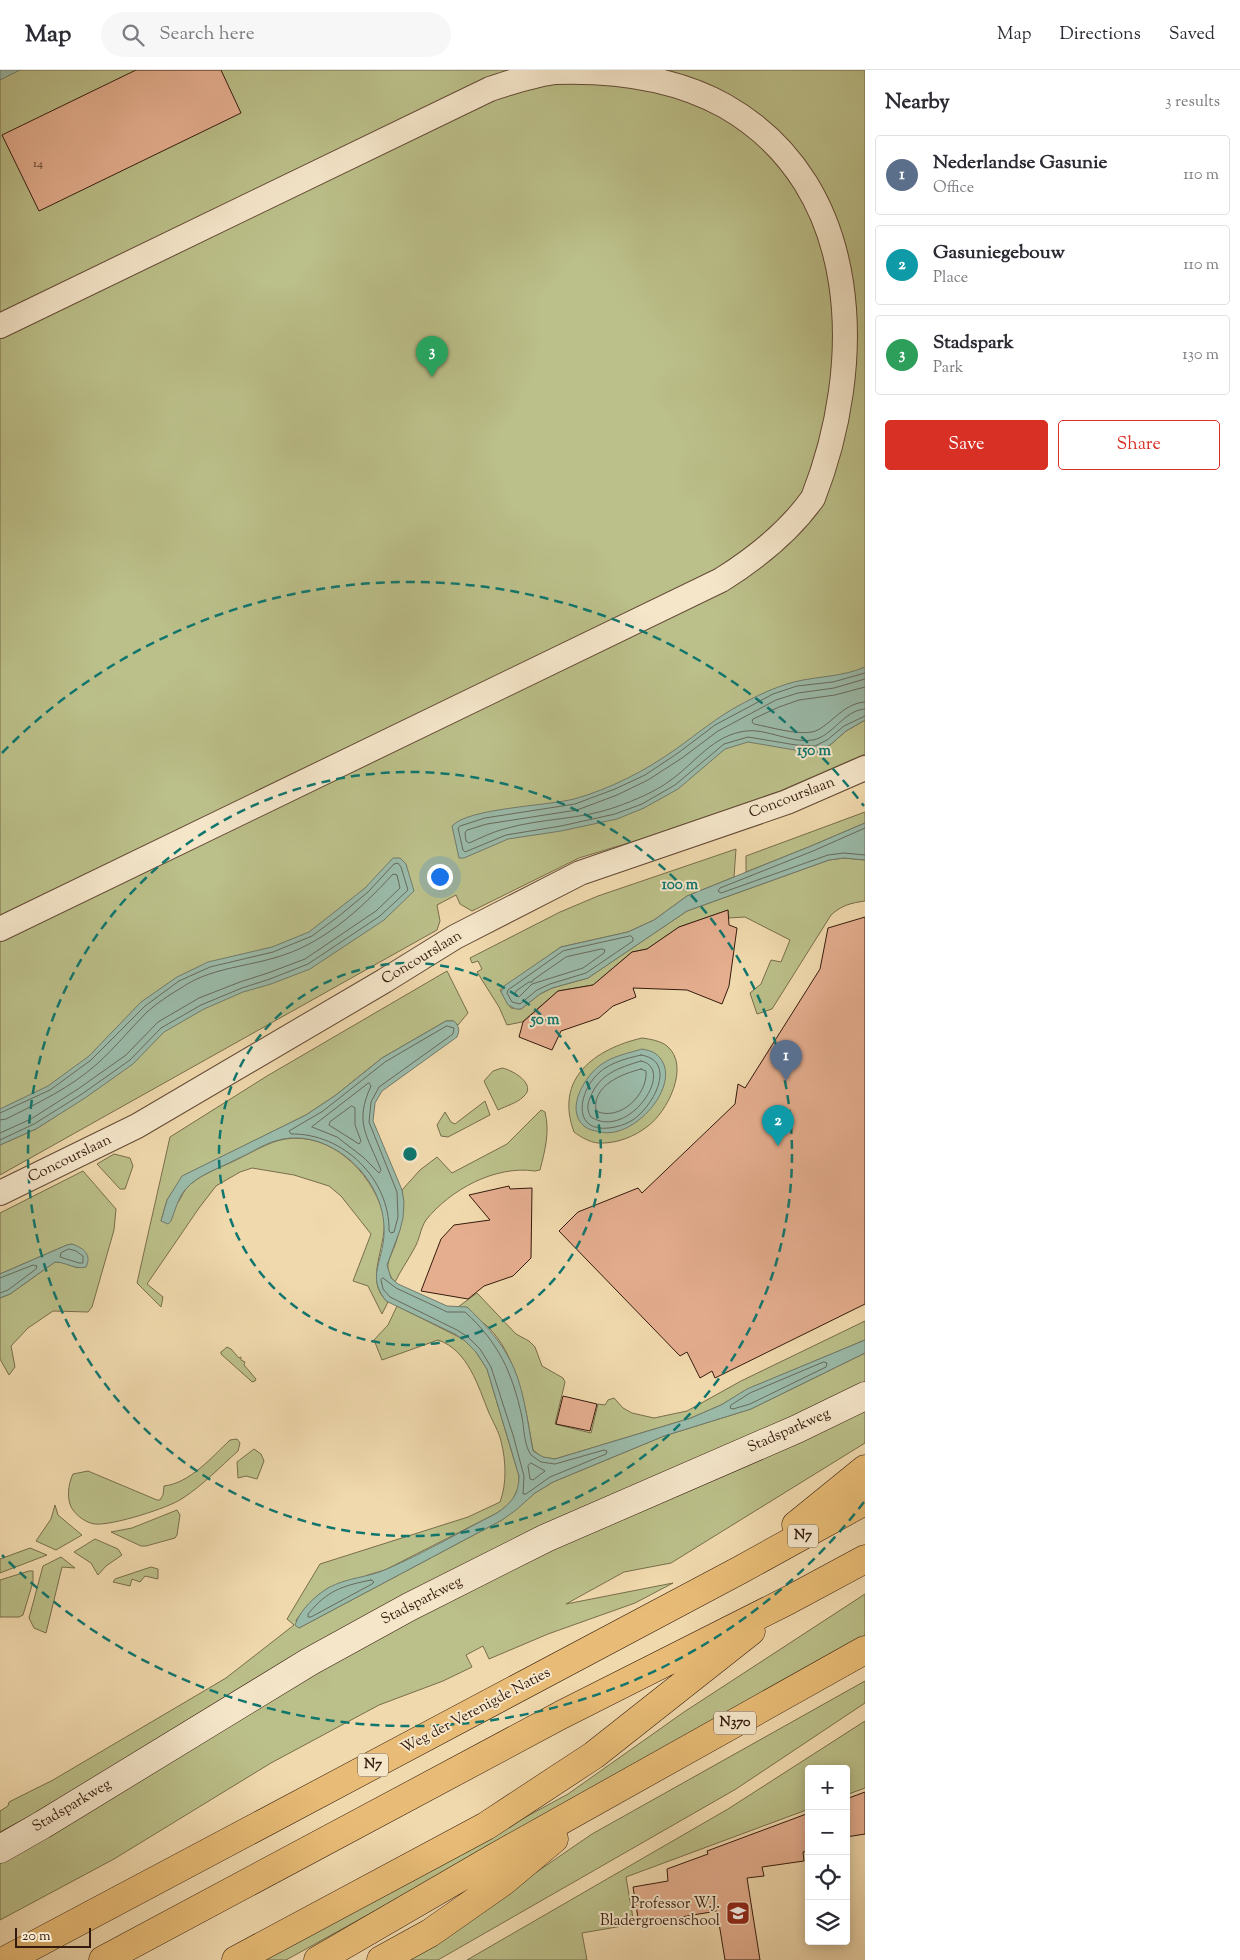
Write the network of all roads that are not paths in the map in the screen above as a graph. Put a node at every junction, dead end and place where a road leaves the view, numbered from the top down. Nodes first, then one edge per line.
1 (0, 326) edge
2 (865, 768) edge
3 (0, 929) edge
4 (0, 1193) edge
5 (865, 1396) edge
6 (865, 1468) edge
7 (865, 1501) edge
8 (865, 1559) edge
9 (740, 1570) junction
10 (789, 1600) junction
11 (865, 1650) edge
12 (606, 1796) junction
13 (0, 1849) edge
14 (6, 1960) edge
15 (103, 1960) edge
16 (236, 1960) edge
17 (318, 1960) edge
18 (381, 1960) edge

1 - 3 street
2 - 4 street, Concourslaan
5 - 13 main road, Stadsparkweg
6 - 9 highway
7 - 9 highway, Weg der Verenigde Naties / N7
8 - 10 highway
9 - 14 highway, Weg der Verenigde Naties / N7
10 - 15 highway
10 - 16 highway
11 - 12 highway, N370
12 - 17 highway
12 - 18 highway, N370

